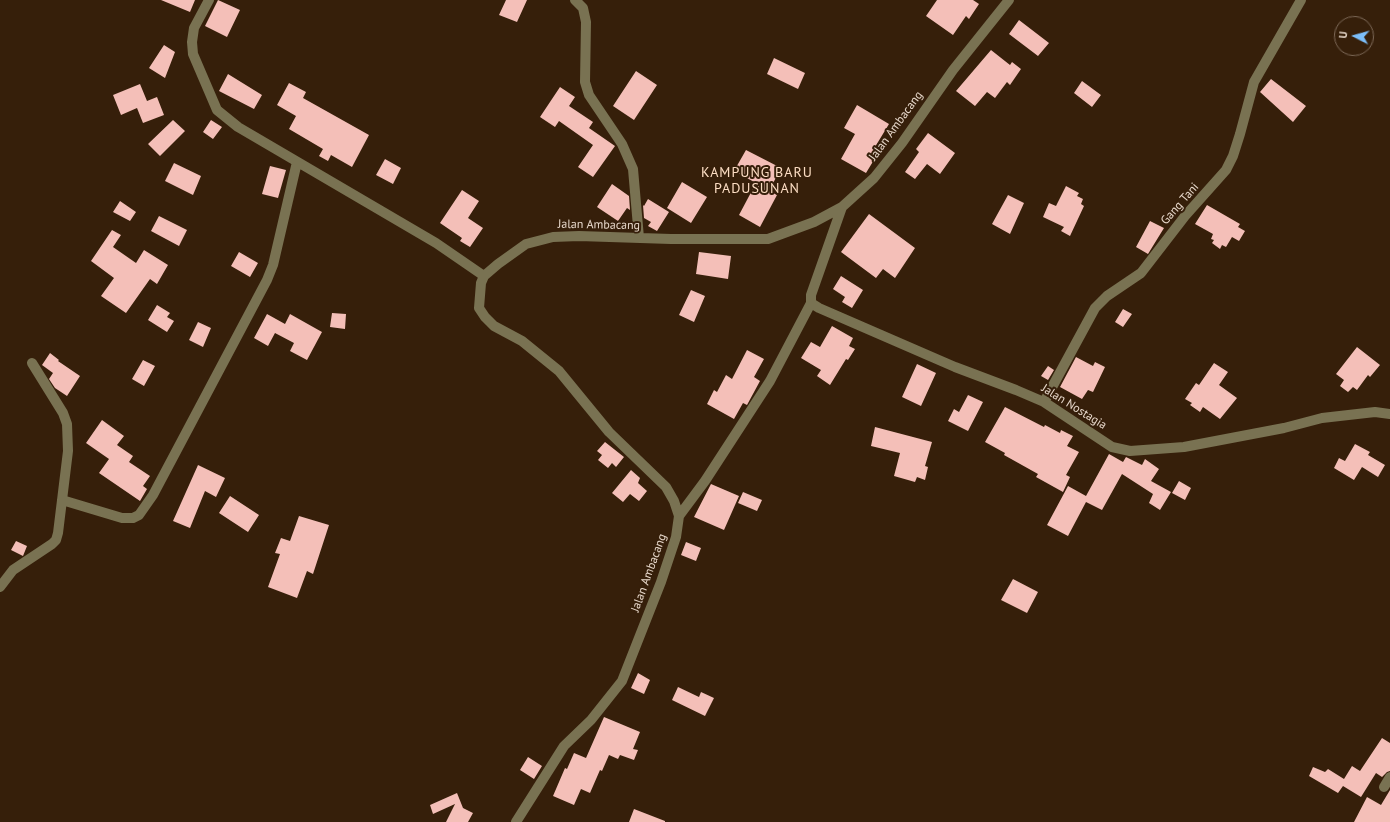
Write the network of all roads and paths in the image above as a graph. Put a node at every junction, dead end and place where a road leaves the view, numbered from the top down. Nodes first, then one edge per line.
1 (209, 0) edge
2 (575, 0) edge
3 (1009, 0) edge
4 (1301, 0) edge
5 (297, 162) junction
6 (842, 207) junction
7 (639, 238) junction
8 (484, 276) junction
9 (811, 303) junction
10 (32, 363) dead end
11 (1044, 402) junction
12 (1390, 414) edge
13 (62, 500) junction
14 (679, 516) junction
15 (1, 585) edge
16 (1390, 777) edge
17 (1384, 787) dead end
18 (516, 822) edge

1 - 5 street
2 - 7 street
3 - 6 street, Jalan Ambacang
4 - 11 street, Gang Tani
5 - 8 street
5 - 13 street
6 - 7 street, Jalan Ambacang
6 - 9 street
7 - 8 street, Jalan Ambacang
8 - 14 street, Jalan Ambacang
9 - 11 street, Jalan Nostagia
9 - 14 street
10 - 13 street
11 - 12 street, Jalan Nostagia
13 - 15 street
14 - 18 street, Jalan Ambacang
16 - 17 street

